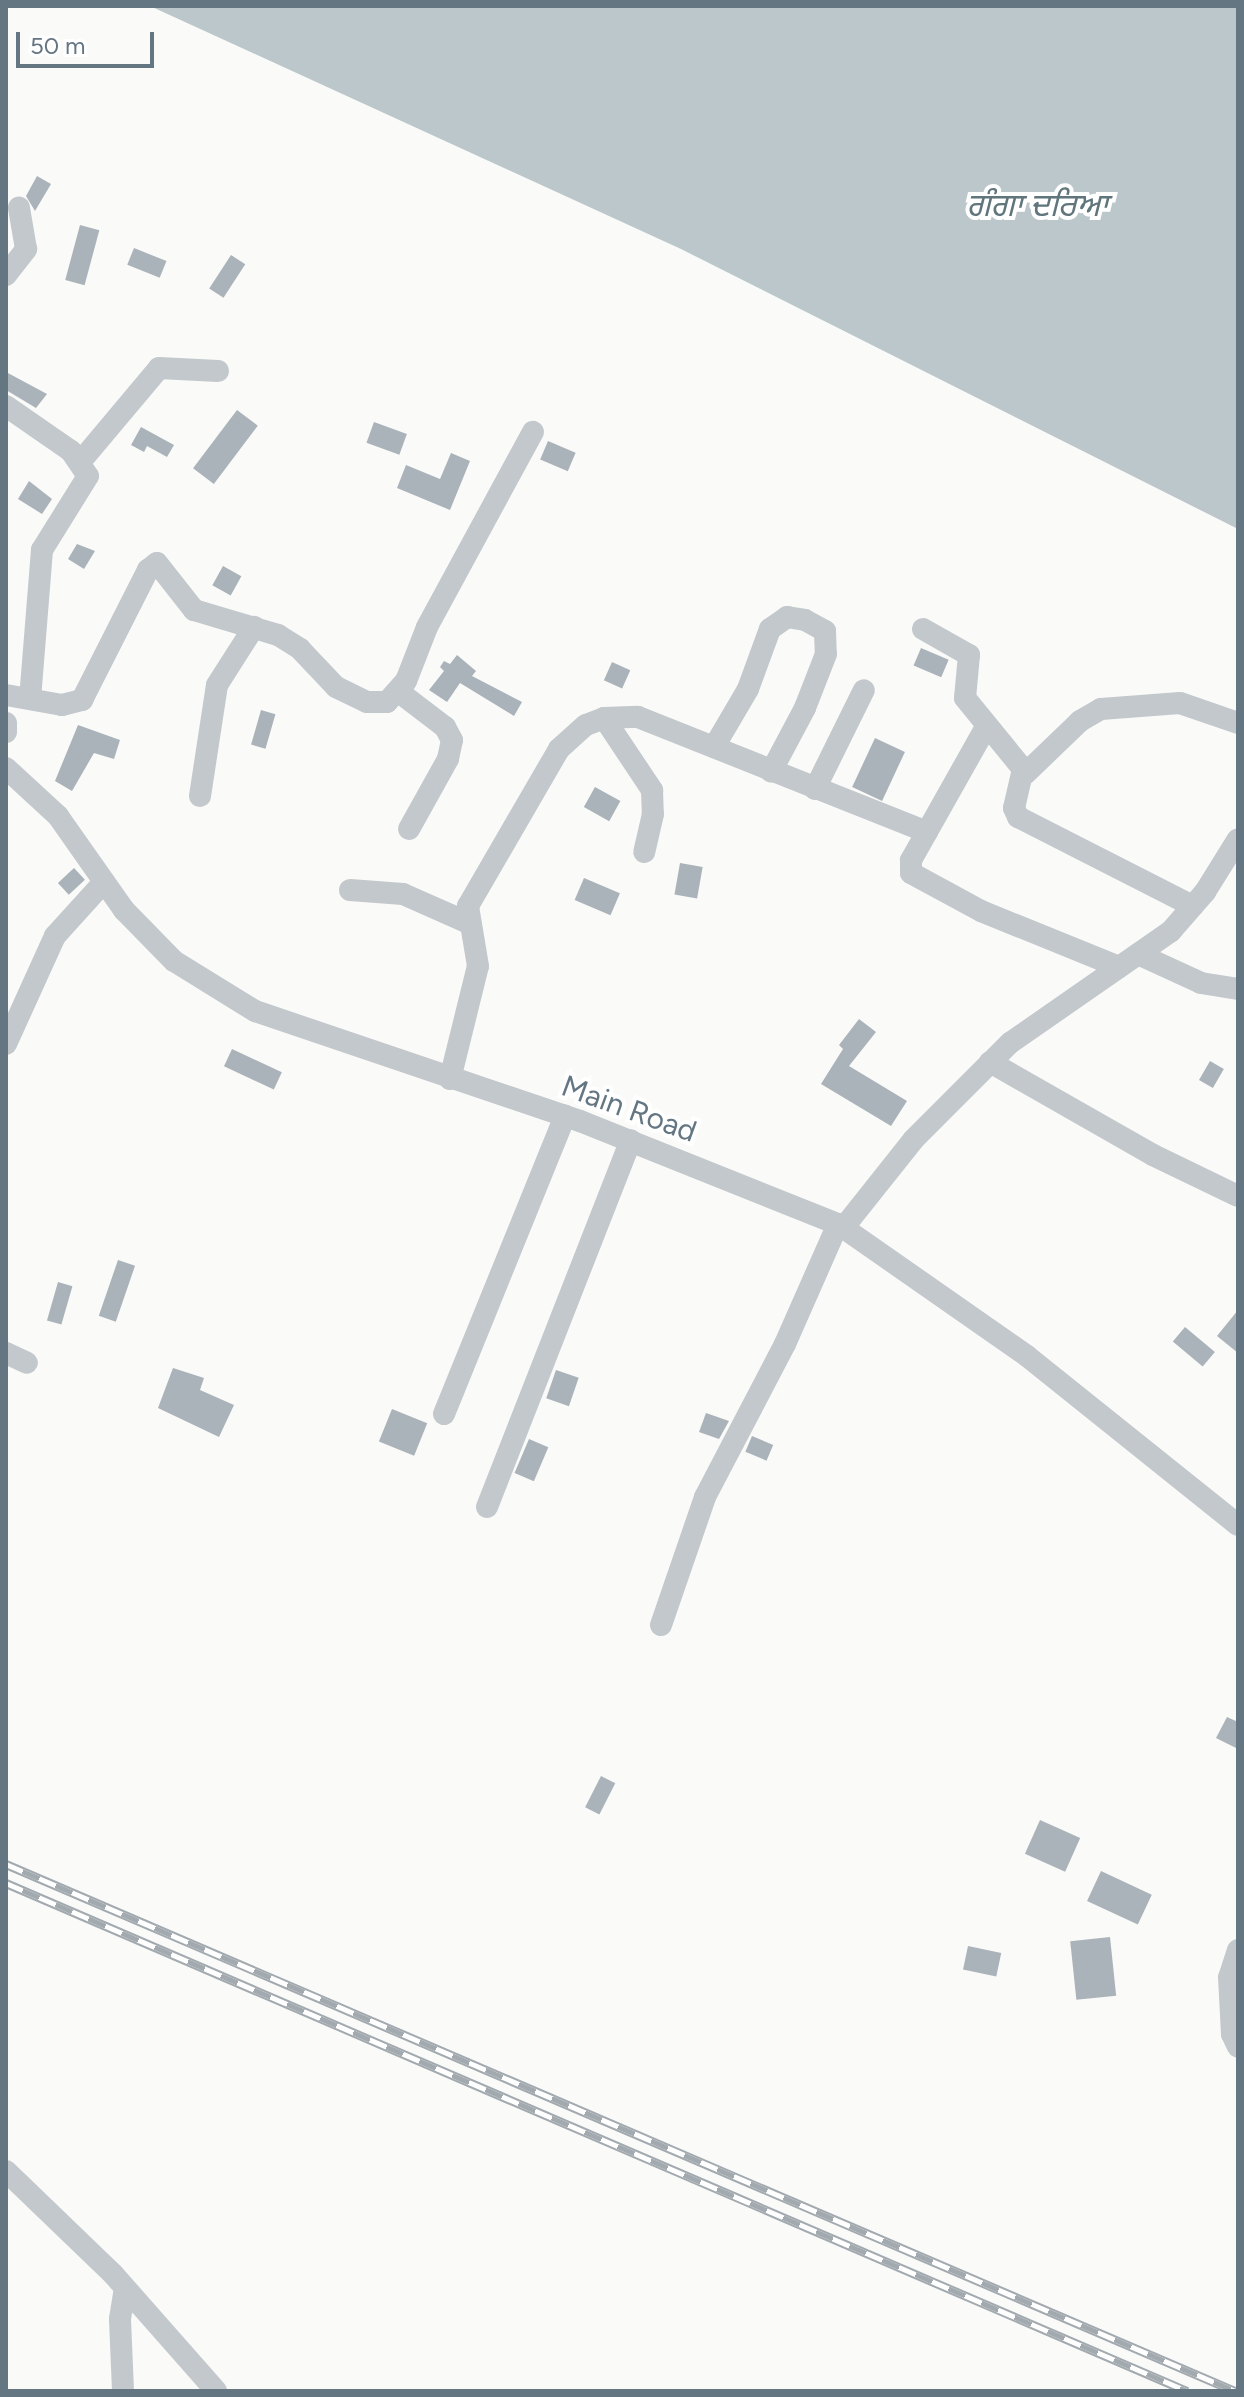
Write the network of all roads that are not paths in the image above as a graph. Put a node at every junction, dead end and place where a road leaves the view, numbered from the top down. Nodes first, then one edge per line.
1 (19, 208) dead end
2 (6, 275) edge
3 (218, 371) dead end
4 (6, 406) edge
5 (533, 432) dead end
6 (81, 461) junction
7 (254, 627) junction
8 (923, 629) dead end
9 (864, 690) dead end
10 (399, 692) junction
11 (6, 695) edge
12 (30, 698) junction
13 (604, 718) junction
14 (6, 723) edge
15 (1238, 723) edge
16 (986, 727) junction
17 (6, 732) edge
18 (714, 747) junction
19 (11, 772) edge
20 (771, 772) junction
21 (1025, 774) junction
22 (815, 789) junction
23 (6, 796) edge
24 (200, 796) dead end
25 (409, 829) dead end
26 (927, 832) junction
27 (1238, 839) edge
28 (644, 852) dead end
29 (104, 882) junction
30 (350, 890) dead end
31 (1193, 906) junction
32 (471, 924) junction
33 (1128, 960) junction
34 (1238, 989) edge
35 (6, 1044) edge
36 (990, 1062) junction
37 (450, 1079) junction
38 (565, 1116) junction
39 (631, 1140) junction
40 (1238, 1196) edge
41 (841, 1226) junction
42 (6, 1353) edge
43 (27, 1363) dead end
44 (444, 1414) dead end
45 (487, 1507) dead end
46 (1238, 1525) edge
47 (661, 1625) dead end
48 (1238, 1950) edge
49 (1238, 2047) edge
50 (6, 2171) edge
51 (125, 2288) junction
52 (123, 2391) edge
53 (216, 2391) edge

1 - 2 street
3 - 6 street
4 - 6 street
5 - 10 street
6 - 12 street
7 - 10 street
7 - 12 street
7 - 24 street
8 - 16 street
9 - 22 street
10 - 25 street
11 - 12 street
13 - 18 street
13 - 28 street
13 - 32 street
14 - 17 street
15 - 21 street
16 - 21 street
16 - 26 street
18 - 20 street
18 - 20 street
19 - 23 street
19 - 29 street, Main Road
20 - 22 street
21 - 31 street
22 - 26 street
26 - 33 street
27 - 31 street
29 - 35 street
29 - 37 street, Main Road
30 - 32 street
31 - 33 street
32 - 37 street
33 - 34 street
33 - 36 street
36 - 40 street
36 - 41 street
37 - 38 street, Main Road
38 - 39 street, Main Road
38 - 44 street
39 - 41 street, Main Road
39 - 45 street
41 - 46 street, Main Road
41 - 47 street
42 - 43 street
48 - 49 street
50 - 51 street
51 - 52 street
51 - 53 street

